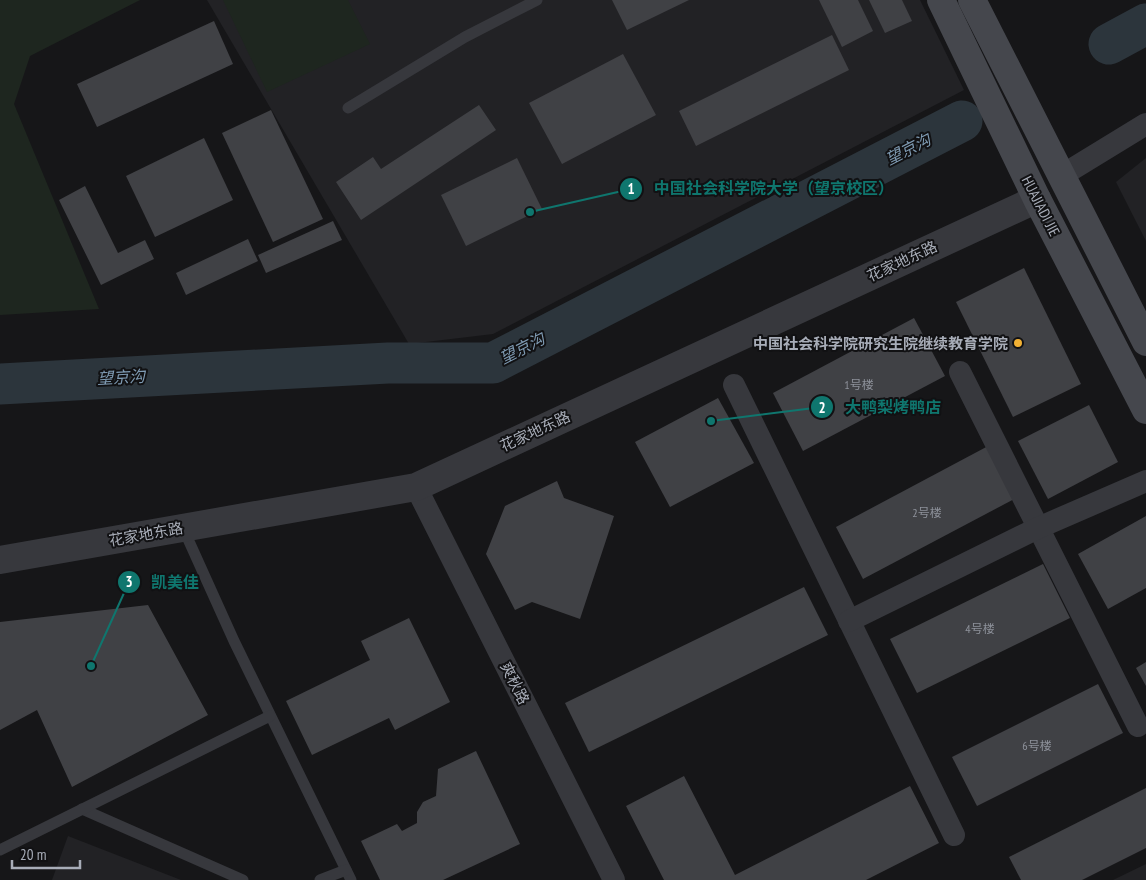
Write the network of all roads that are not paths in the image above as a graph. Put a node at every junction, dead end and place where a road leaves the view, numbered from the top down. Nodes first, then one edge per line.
1 (537, 0) edge
2 (941, 0) edge
3 (972, 0) edge
4 (348, 108) dead end
5 (1146, 124) edge
6 (1061, 176) junction
7 (1037, 199) junction
8 (1146, 342) edge
9 (960, 372) dead end
10 (734, 385) dead end
11 (1146, 410) edge
12 (1146, 481) edge
13 (416, 487) junction
14 (183, 528) junction
15 (1038, 528) junction
16 (0, 560) edge
17 (849, 621) junction
18 (270, 716) junction
19 (1138, 726) dead end
20 (82, 810) junction
21 (954, 835) dead end
22 (0, 850) edge
23 (217, 868) junction
24 (348, 875) edge
25 (213, 880) edge
26 (243, 880) edge
27 (320, 880) edge
28 (614, 880) edge

1 - 4 lane
2 - 7 main road, HUAJIADI JIE
3 - 6 main road
5 - 6 street
6 - 8 main road
7 - 11 main road, HUAJIADI JIE
7 - 13 street, 花家地东路
9 - 15 street
10 - 17 street
12 - 15 street
13 - 14 street, 花家地东路
13 - 28 street, 爽秋路
14 - 16 street, 花家地东路
14 - 18 lane
15 - 17 street
15 - 19 street
17 - 21 street
18 - 20 lane
18 - 24 lane
20 - 22 lane
20 - 23 lane
23 - 25 lane
23 - 26 lane
24 - 27 lane

